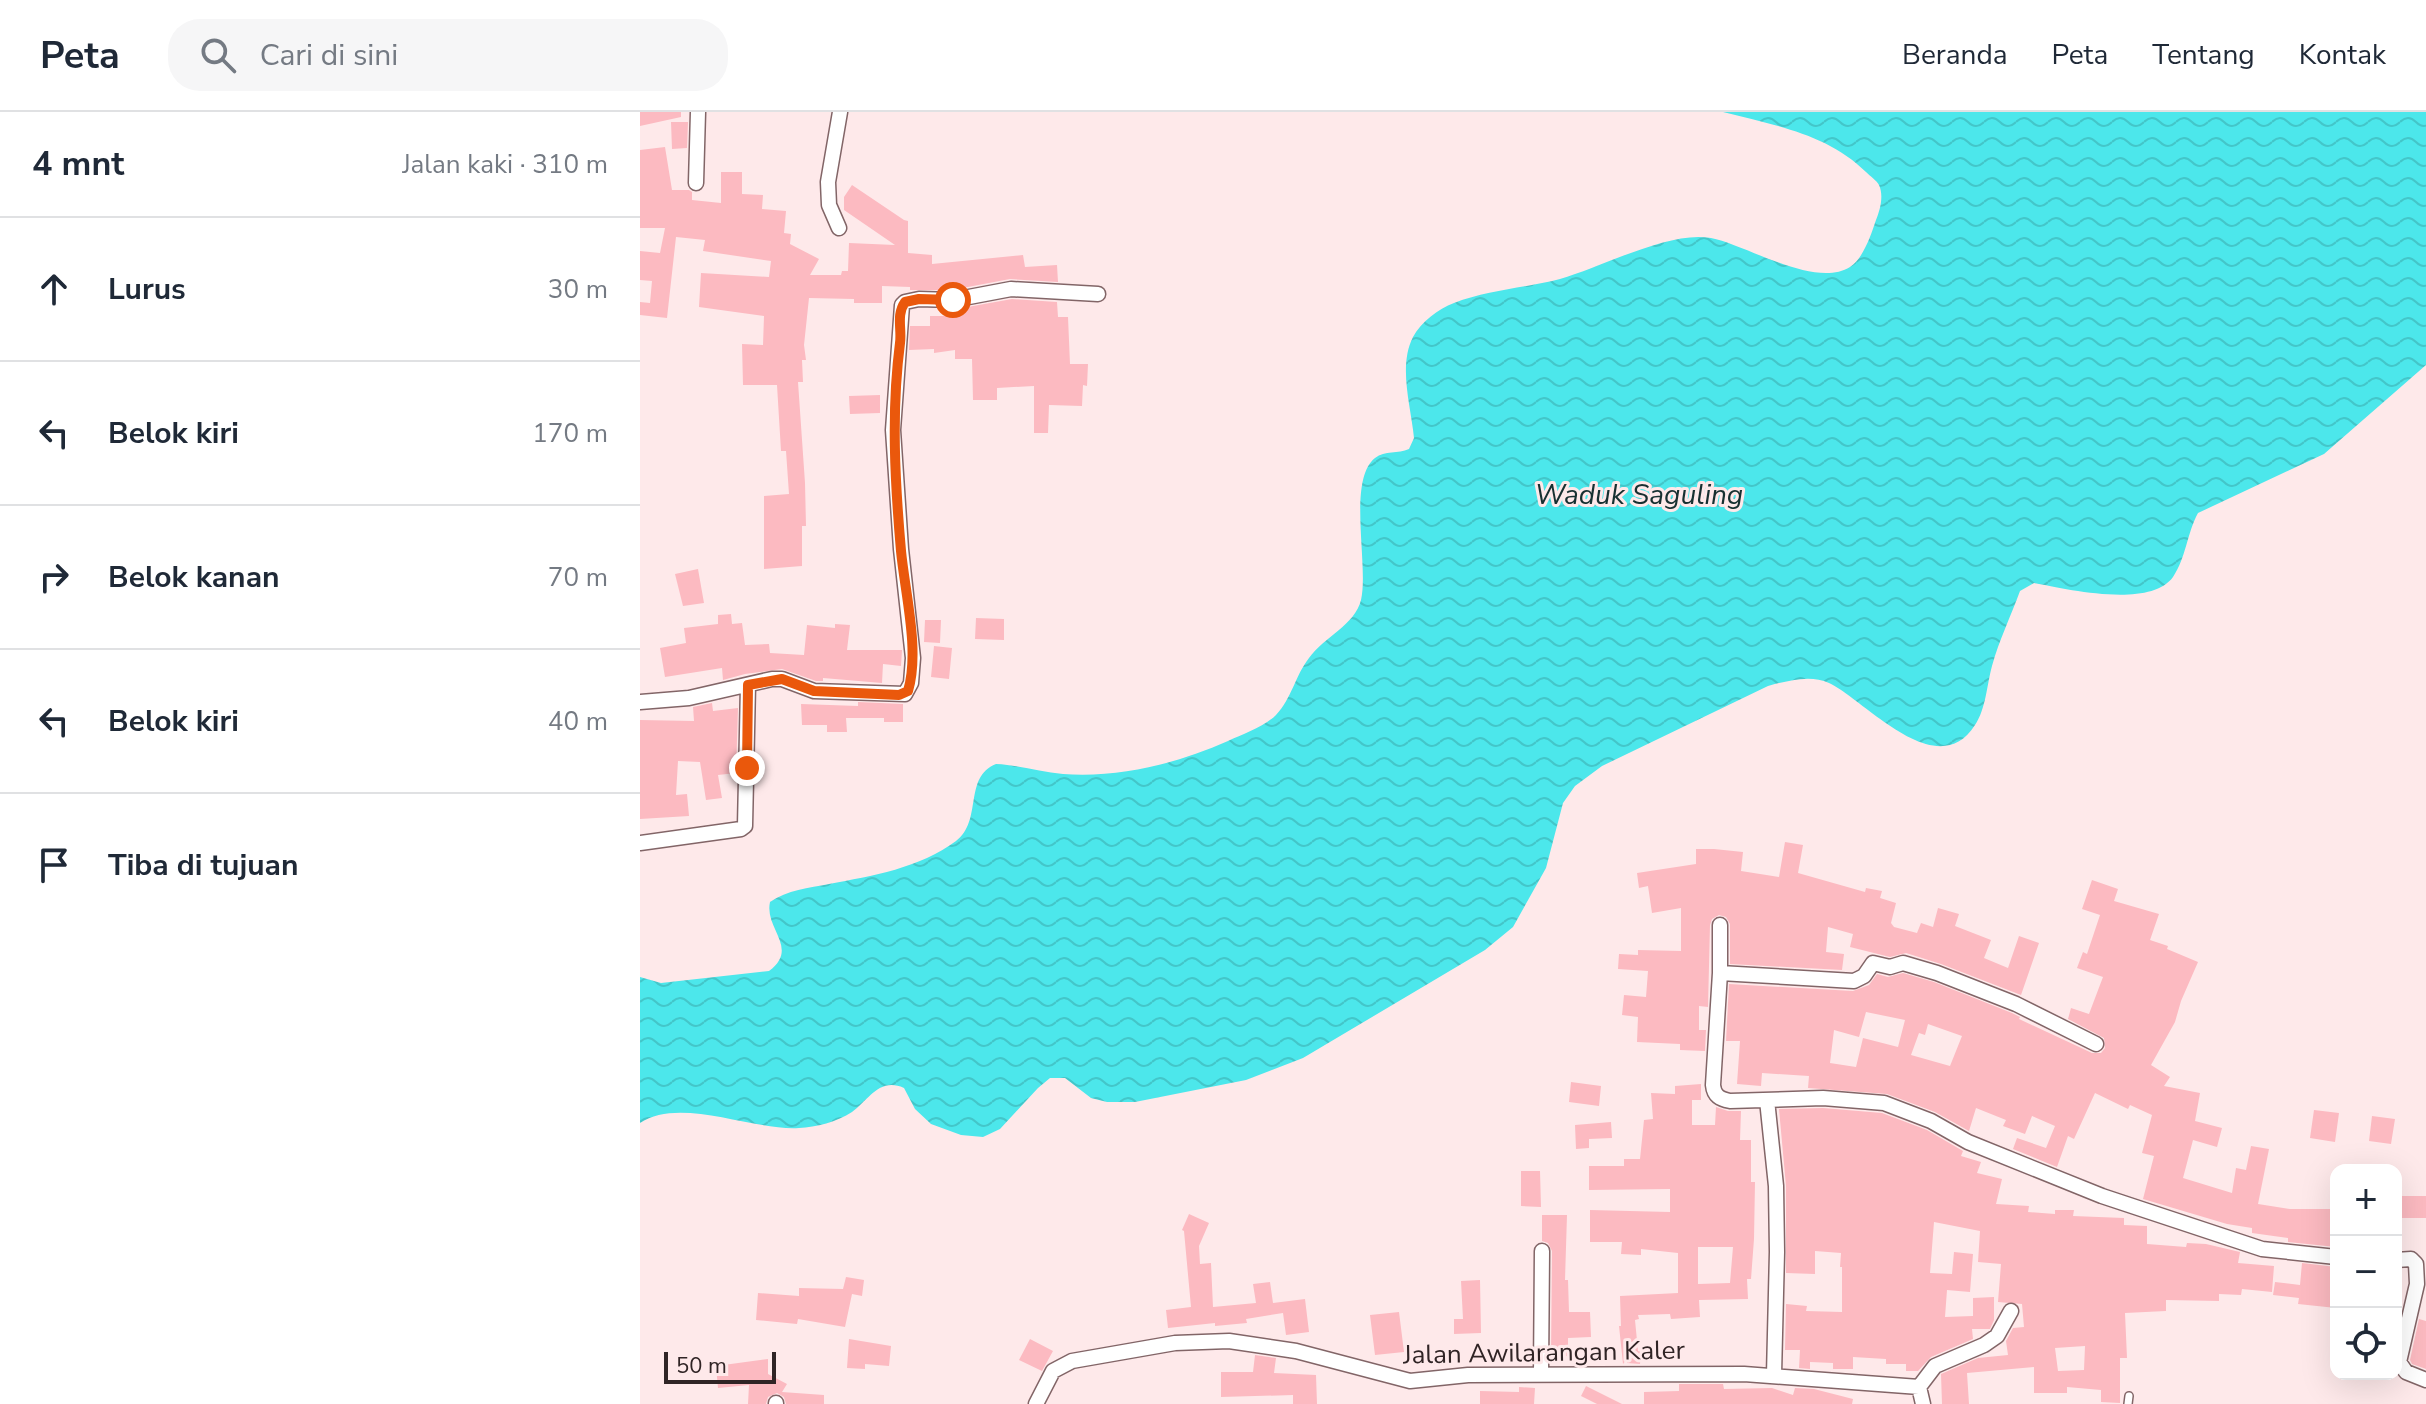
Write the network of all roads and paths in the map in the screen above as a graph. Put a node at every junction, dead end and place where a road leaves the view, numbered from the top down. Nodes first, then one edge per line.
1 (698, 112) edge
2 (840, 112) edge
3 (696, 183) dead end
4 (839, 228) dead end
5 (1098, 294) dead end
6 (748, 685) junction
7 (640, 702) edge
8 (640, 843) edge
9 (1720, 925) dead end
10 (1720, 973) junction
11 (2096, 1044) dead end
12 (1767, 1100) junction
13 (1542, 1251) dead end
14 (2330, 1256) edge
15 (2402, 1260) edge
16 (2011, 1311) dead end
17 (1541, 1373) junction
18 (1774, 1375) junction
19 (2426, 1380) edge
20 (1919, 1387) junction
21 (1036, 1404) edge
22 (1923, 1404) edge

1 - 3 street
2 - 4 street
5 - 6 street
6 - 7 street
6 - 8 street
9 - 10 street
10 - 11 street
10 - 12 street
12 - 14 street
12 - 18 street
13 - 17 street
15 - 19 street
16 - 20 street
17 - 18 street, Jalan Awilarangan Kaler
17 - 21 street, Jalan Awilarangan Kaler
18 - 20 street, Jalan Awilarangan Kaler
20 - 22 street

